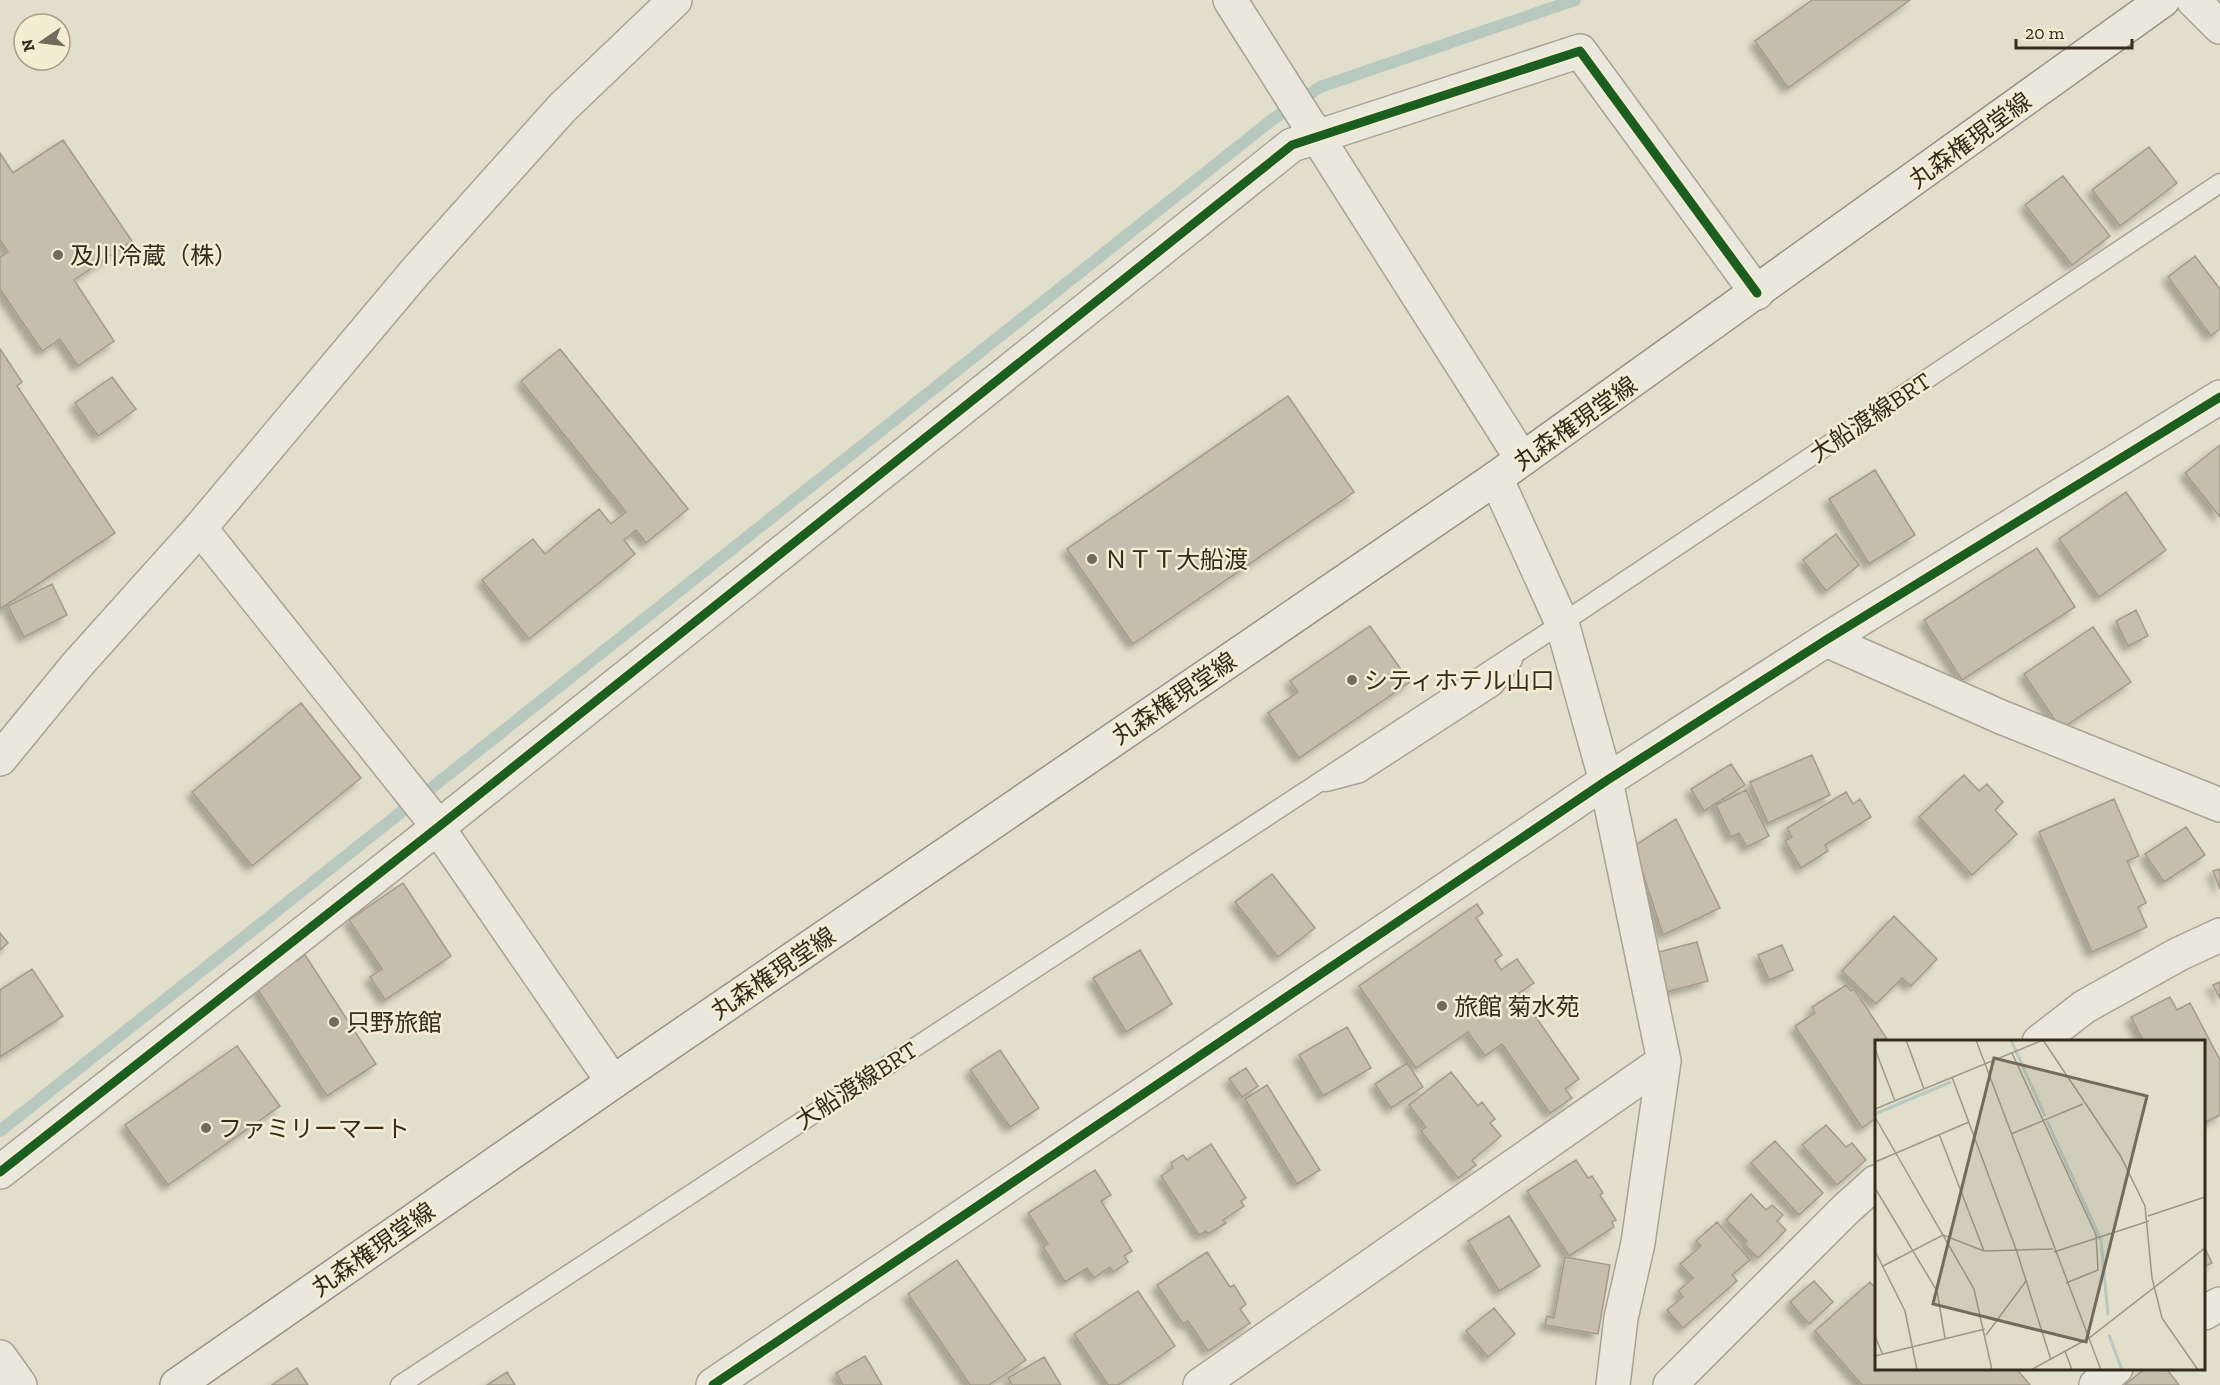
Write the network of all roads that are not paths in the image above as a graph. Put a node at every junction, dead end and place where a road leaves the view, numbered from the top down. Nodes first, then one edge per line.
1 (675, 0) edge
2 (1230, 0) edge
3 (2163, 0) edge
4 (2193, 0) edge
5 (2220, 27) edge
6 (1312, 130) junction
7 (2220, 183) edge
8 (1757, 293) junction
9 (2220, 397) edge
10 (1509, 469) junction
11 (200, 528) junction
12 (1562, 623) junction
13 (1826, 640) junction
14 (0, 759) edge
15 (1606, 781) junction
16 (2220, 805) edge
17 (433, 821) junction
18 (2220, 935) edge
19 (2040, 1040) edge
20 (1664, 1061) junction
21 (613, 1083) junction
22 (0, 1172) edge
23 (1875, 1183) edge
24 (2220, 1304) edge
25 (2205, 1312) edge
26 (0, 1357) edge
27 (2114, 1370) edge
28 (20, 1385) edge
29 (177, 1385) edge
30 (400, 1385) edge
31 (713, 1385) edge
32 (1200, 1385) edge
33 (1613, 1385) edge
34 (1670, 1385) edge
35 (2096, 1385) edge

1 - 11 street
2 - 6 street
3 - 8 street, 丸森権現堂線
4 - 5 street
6 - 8 street
6 - 10 street
6 - 17 street
7 - 12 lane, 大船渡線BRT
8 - 10 street, 丸森権現堂線
9 - 13 street
10 - 12 street
10 - 21 street, 丸森権現堂線
11 - 14 street
11 - 17 street
12 - 15 street
12 - 30 lane, 大船渡線BRT
13 - 15 street
13 - 16 street
15 - 20 street
15 - 31 street
17 - 21 street
17 - 22 street
18 - 19 street
20 - 32 street
20 - 33 street
21 - 29 street, 丸森権現堂線
23 - 34 street
24 - 25 street
26 - 28 street
27 - 35 street

